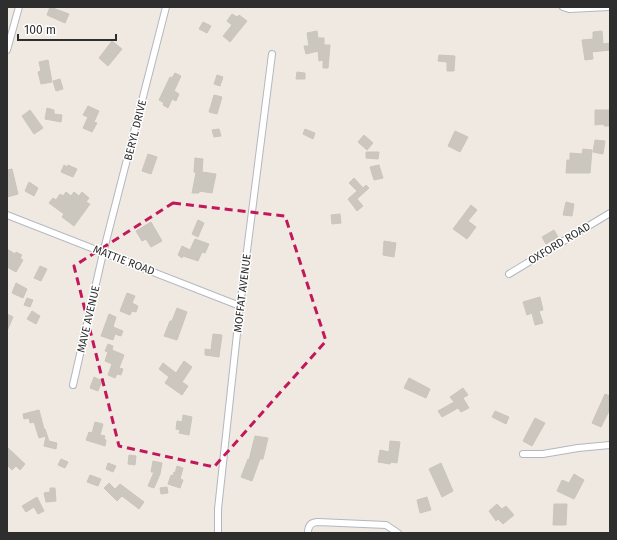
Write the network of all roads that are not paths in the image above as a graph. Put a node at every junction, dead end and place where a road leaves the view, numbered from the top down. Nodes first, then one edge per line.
1 (19, 7) edge
2 (166, 7) edge
3 (563, 7) edge
4 (609, 7) edge
5 (7, 50) edge
6 (272, 54) dead end
7 (610, 213) edge
8 (7, 215) edge
9 (104, 253) junction
10 (509, 274) dead end
11 (240, 306) junction
12 (73, 385) dead end
13 (610, 445) edge
14 (523, 454) dead end
15 (308, 532) edge
16 (218, 533) edge
17 (398, 533) edge

1 - 5 street
2 - 9 street, BERYL DRIVE
3 - 4 street
6 - 11 street, MOFFAT AVENUE
7 - 10 street, OXFORD ROAD
8 - 9 street, MATTIE ROAD
9 - 11 street, MATTIE ROAD
9 - 12 street, MAVE AVENUE
11 - 16 street, MOFFAT AVENUE
13 - 14 street
15 - 17 street

